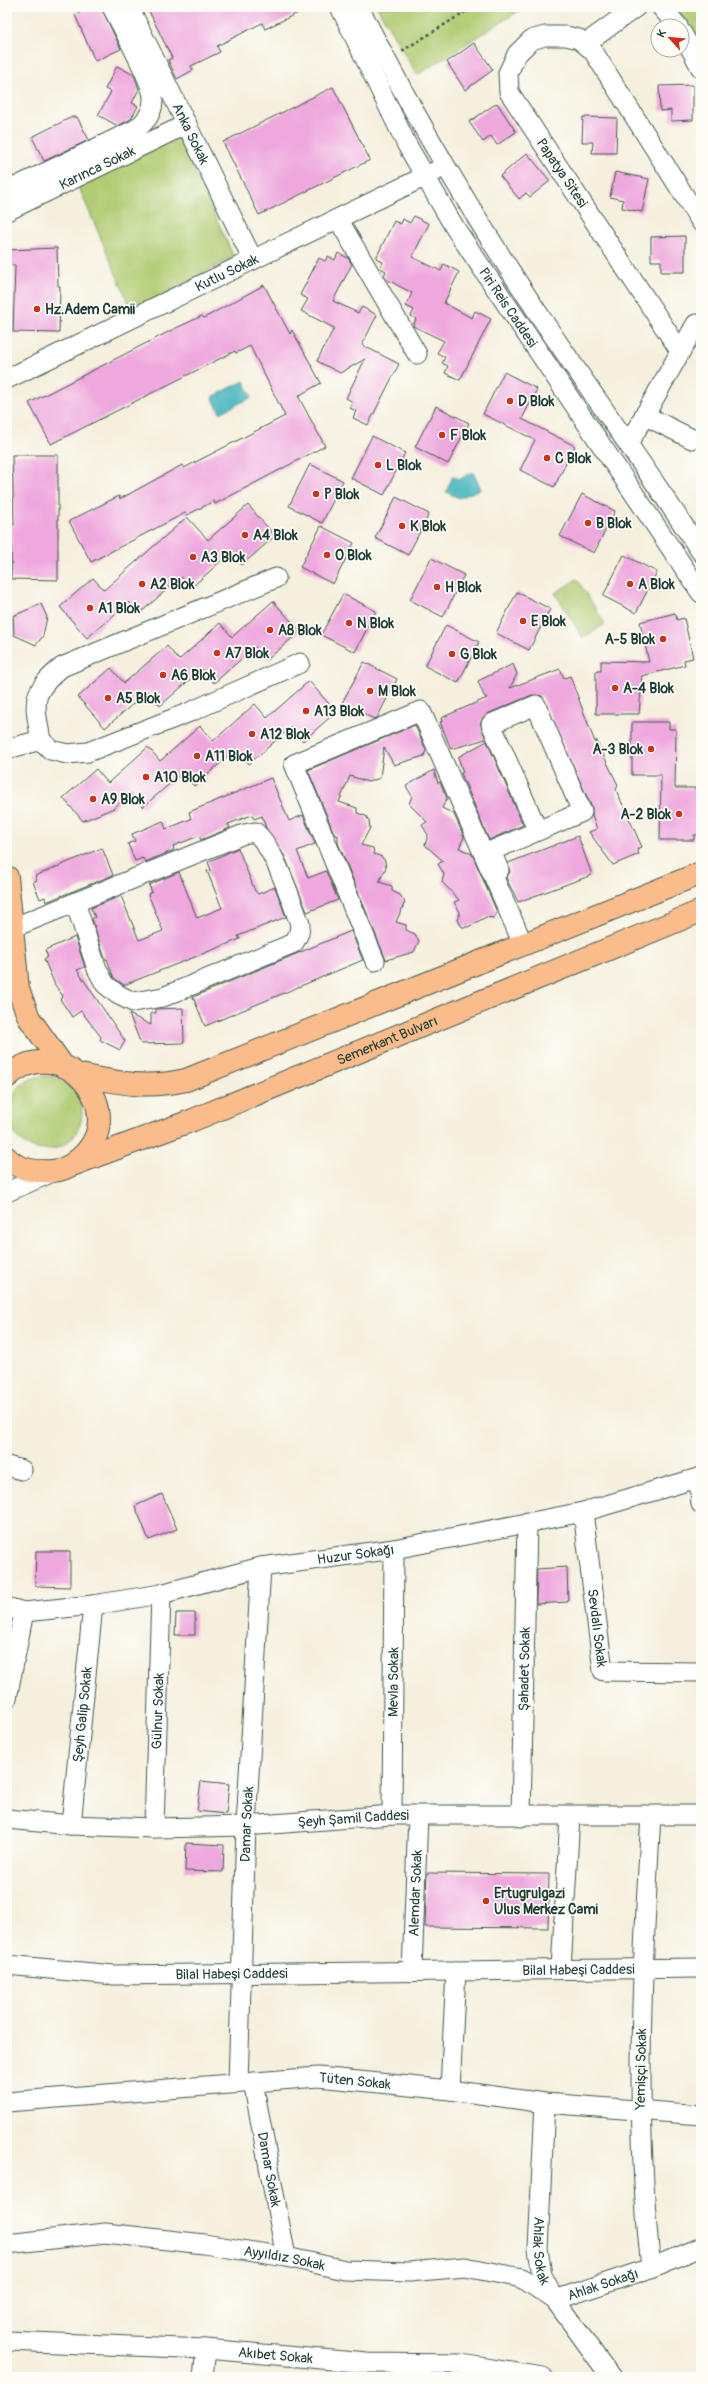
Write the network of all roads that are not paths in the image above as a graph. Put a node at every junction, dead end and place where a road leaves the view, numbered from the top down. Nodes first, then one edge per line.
1 (112, 7) edge
2 (129, 7) edge
3 (340, 7) edge
4 (359, 7) edge
5 (636, 7) edge
6 (661, 7) edge
7 (671, 18) edge
8 (585, 44) junction
9 (690, 48) edge
10 (701, 68) edge
11 (187, 124) junction
12 (113, 150) junction
13 (446, 166) junction
14 (425, 177) junction
15 (7, 191) edge
16 (7, 211) edge
17 (338, 218) junction
18 (701, 222) edge
19 (253, 260) junction
20 (699, 321) edge
21 (680, 351) junction
22 (417, 354) dead end
23 (7, 379) edge
24 (644, 415) junction
25 (692, 439) dead end
26 (629, 443) junction
27 (701, 552) edge
28 (276, 578) dead end
29 (701, 593) edge
30 (300, 663) dead end
31 (41, 740) junction
32 (7, 748) edge
33 (538, 831) junction
34 (701, 873) edge
35 (7, 877) edge
36 (75, 902) junction
37 (701, 911) edge
38 (12, 928) junction
39 (525, 944) junction
40 (375, 961) dead end
41 (71, 1070) junction
42 (7, 1078) edge
43 (7, 1158) edge
44 (64, 1168) junction
45 (7, 1192) edge
46 (700, 1477) edge
47 (701, 1504) edge
48 (583, 1512) junction
49 (527, 1522) junction
50 (394, 1549) junction
51 (260, 1567) junction
52 (161, 1594) junction
53 (93, 1605) junction
54 (16, 1610) edge
55 (701, 1672) edge
56 (7, 1698) edge
57 (701, 1815) edge
58 (392, 1816) junction
59 (418, 1816) junction
60 (570, 1816) junction
61 (651, 1816) junction
62 (521, 1817) junction
63 (7, 1819) edge
64 (71, 1825) junction
65 (246, 1826) junction
66 (154, 1828) junction
67 (7, 1965) edge
68 (701, 1968) edge
69 (561, 1969) junction
70 (642, 1969) junction
71 (412, 1971) junction
72 (456, 1971) junction
73 (240, 1974) junction
74 (246, 2082) junction
75 (450, 2090) junction
76 (7, 2102) edge
77 (545, 2103) junction
78 (640, 2111) junction
79 (701, 2115) edge
80 (7, 2244) edge
81 (701, 2247) edge
82 (286, 2257) junction
83 (651, 2268) junction
84 (555, 2300) junction
85 (7, 2341) edge
86 (206, 2350) junction
87 (203, 2377) edge
88 (543, 2377) edge
89 (610, 2377) edge

1 - 12 street
2 - 11 street, Anka Sokak
3 - 14 street, Piri Reis Caddesi
4 - 13 street, Piri Reis Caddesi
5 - 8 street
6 - 7 street
8 - 18 street, Papatya Sitesi
8 - 21 street, Papatya Sitesi
9 - 10 street
11 - 12 street, Karınca Sokak
11 - 19 street, Anka Sokak
12 - 15 street
12 - 16 street, Karınca Sokak
13 - 14 street, Kutlu Sokak
13 - 26 street, Piri Reis Caddesi
14 - 17 street, Kutlu Sokak
14 - 29 street, Piri Reis Caddesi
17 - 19 street, Kutlu Sokak
17 - 22 street
19 - 23 street, Kutlu Sokak
20 - 21 street
21 - 24 street
24 - 25 street
24 - 26 street
26 - 27 street, Piri Reis Caddesi
28 - 31 street
30 - 31 street
31 - 32 street
33 - 33 street
33 - 39 street
34 - 39 main road
35 - 38 main road
36 - 36 street
36 - 38 street
37 - 44 main road, Semerkant Bulvarı
38 - 41 main road
39 - 40 street
39 - 41 main road
41 - 42 main road
41 - 44 main road
43 - 44 main road
44 - 45 street
46 - 47 street
46 - 48 street, Huzur Sokağı
48 - 49 street, Huzur Sokağı
48 - 55 street, Sevdalı Sokak
49 - 50 street, Huzur Sokağı
49 - 62 street, Şahadet Sokak
50 - 51 street, Huzur Sokağı
50 - 58 street, Mevla Sokak
51 - 52 street, Huzur Sokağı
51 - 65 street, Damar Sokak
52 - 53 street, Huzur Sokağı
52 - 66 street, Gülnur Sokak
53 - 54 street, Huzur Sokağı
53 - 64 street, Şeyh Galip Sokak
54 - 56 street
57 - 61 street, Şeyh Şamil Caddesi
58 - 59 street, Şeyh Şamil Caddesi
58 - 65 street, Şeyh Şamil Caddesi
59 - 62 street, Şeyh Şamil Caddesi
59 - 71 street, Alemdar Sokak
60 - 61 street, Şeyh Şamil Caddesi
60 - 62 street, Şeyh Şamil Caddesi
60 - 69 street
61 - 70 street, Yemişçi Sokak
63 - 64 street, Şeyh Şamil Caddesi
64 - 66 street, Şeyh Şamil Caddesi
65 - 66 street, Şeyh Şamil Caddesi
65 - 73 street, Damar Sokak
67 - 73 street, Bilal Habeşi Caddesi
68 - 70 street, Bilal Habeşi Caddesi
69 - 70 street, Bilal Habeşi Caddesi
69 - 72 street, Bilal Habeşi Caddesi
70 - 78 street, Yemişçi Sokak
71 - 72 street, Bilal Habeşi Caddesi
71 - 73 street, Bilal Habeşi Caddesi
72 - 75 street
73 - 74 street, Damar Sokak
74 - 75 street, Tüten Sokak
74 - 76 street, Tüten Sokak
74 - 82 street, Damar Sokak
75 - 77 street, Tüten Sokak
77 - 78 street, Tüten Sokak
77 - 84 street, Ahlak Sokak
78 - 79 street, Tüten Sokak
78 - 83 street, Yemişçi Sokak
80 - 82 street, Ayyıldız Sokak
81 - 83 street
82 - 84 street, Ayyıldız Sokak
83 - 84 street, Ahlak Sokağı
84 - 89 street, Ahlak Sokak
85 - 86 street, Akıbet Sokak
86 - 87 street
86 - 88 street, Akıbet Sokak

